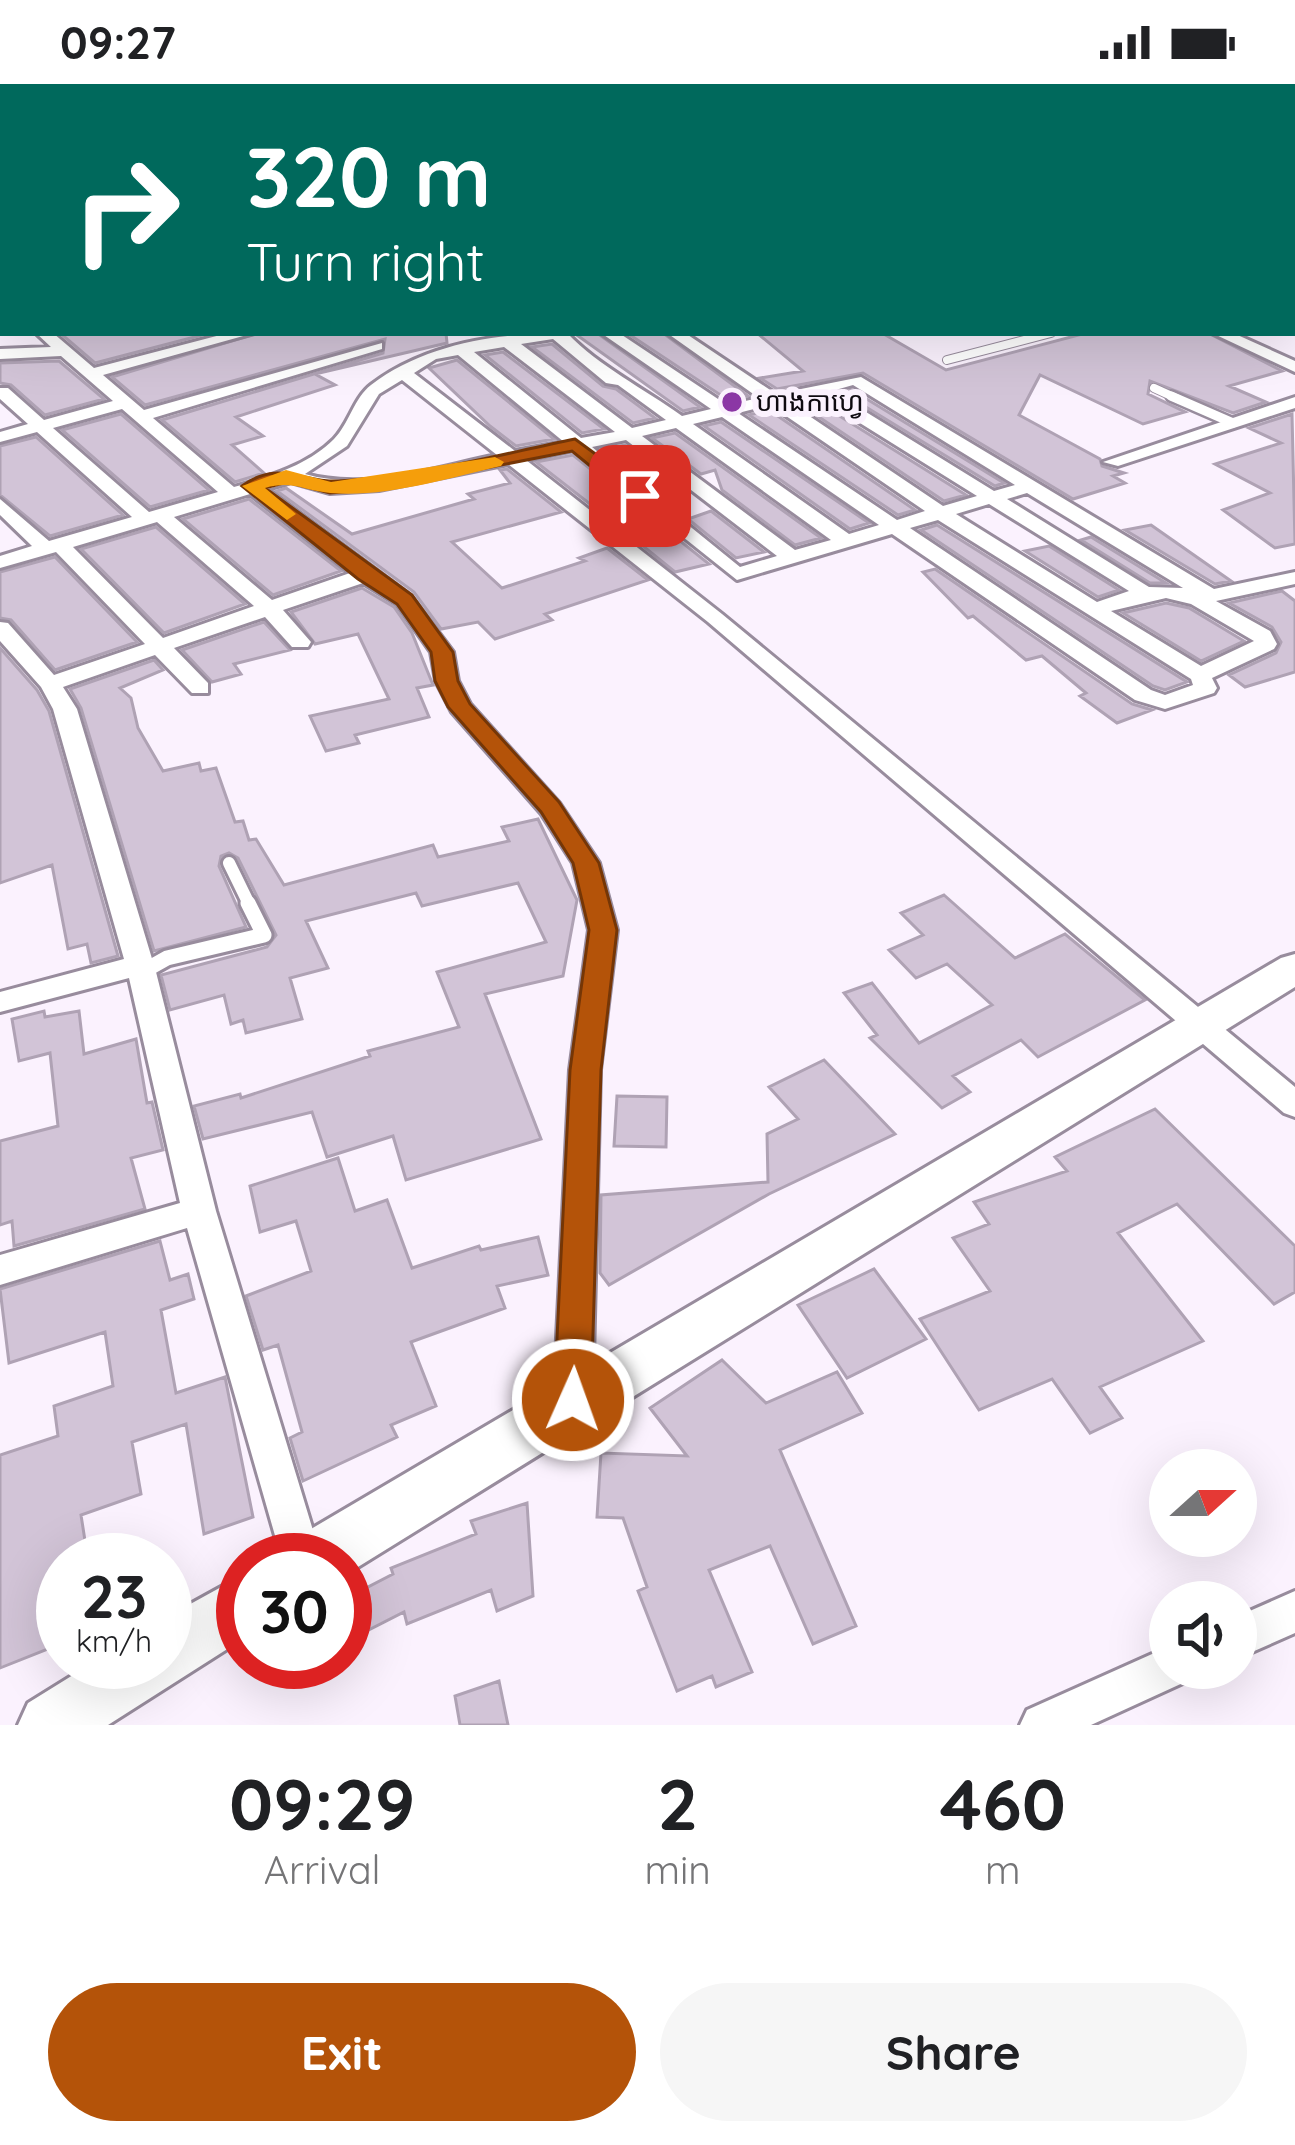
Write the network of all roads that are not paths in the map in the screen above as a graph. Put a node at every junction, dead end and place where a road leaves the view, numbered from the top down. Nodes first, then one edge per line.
1 (235, 336) edge
2 (543, 336) edge
3 (561, 336) edge
4 (613, 336) edge
5 (679, 336) edge
6 (1040, 336) edge
7 (1227, 336) edge
8 (53, 341) edge
9 (509, 343) junction
10 (376, 346) dead end
11 (462, 350) junction
12 (0, 354) edge
13 (947, 360) dead end
14 (1295, 367) edge
15 (404, 373) junction
16 (89, 374) junction
17 (816, 388) junction
18 (1154, 388) dead end
19 (2, 392) edge
20 (771, 399) junction
21 (1295, 402) edge
22 (125, 403) junction
23 (722, 411) junction
24 (142, 416) junction
25 (676, 422) junction
26 (1232, 423) junction
27 (39, 427) junction
28 (629, 434) junction
29 (0, 437) edge
30 (575, 445) junction
31 (515, 457) junction
32 (1112, 462) dead end
33 (291, 476) junction
34 (1033, 485) junction
35 (240, 489) junction
36 (987, 498) junction
37 (0, 505) edge
38 (939, 512) junction
39 (152, 515) junction
40 (892, 528) junction
41 (847, 542) junction
42 (52, 546) junction
43 (792, 558) junction
44 (0, 562) edge
45 (365, 575) junction
46 (1295, 578) edge
47 (1142, 591) junction
48 (1204, 598) junction
49 (1096, 608) junction
50 (270, 609) junction
51 (0, 628) edge
52 (300, 641) dead end
53 (159, 645) junction
54 (1200, 675) junction
55 (50, 684) junction
56 (200, 688) dead end
57 (229, 863) dead end
58 (1295, 968) edge
59 (140, 969) junction
60 (0, 1001) edge
61 (1200, 1027) junction
62 (1295, 1105) edge
63 (199, 1211) junction
64 (0, 1270) edge
65 (573, 1400) junction
66 (294, 1533) edge
67 (359, 1533) edge
68 (1295, 1612) edge
69 (1257, 1629) edge
70 (1149, 1677) edge
71 (108, 1689) edge
72 (50, 1725) edge
73 (1042, 1725) edge

1 - 16 street
2 - 9 street
3 - 25 street
4 - 23 street
5 - 20 street
6 - 13 lane
7 - 14 street
8 - 12 street
8 - 16 street
9 - 11 street
9 - 28 street
10 - 24 street
11 - 15 street
11 - 30 street
15 - 31 street
15 - 33 street
16 - 22 street
17 - 20 street
17 - 34 street
17 - 36 street
18 - 26 lane
19 - 27 street
20 - 23 street
20 - 38 street
21 - 26 street
22 - 24 street
22 - 27 street
23 - 25 street
23 - 40 street
24 - 35 street
25 - 28 street
25 - 41 street
26 - 32 street
27 - 29 street
27 - 39 street
28 - 30 street
28 - 43 street
30 - 31 street
30 - 43 street
31 - 33 street
31 - 61 street
33 - 35 street
34 - 36 street
34 - 48 street
35 - 39 street
35 - 45 street
36 - 38 street
36 - 47 street
37 - 42 street
38 - 40 street
38 - 49 street
39 - 42 street
39 - 50 street
40 - 41 street
40 - 54 street
41 - 43 street
42 - 44 street
42 - 53 street
45 - 50 street
45 - 65 street
46 - 48 street
47 - 48 street
47 - 49 street
48 - 54 street
49 - 54 street
50 - 52 street
50 - 53 street
51 - 55 street
53 - 55 street
53 - 56 street
55 - 59 street
57 - 59 lane
58 - 61 street
59 - 60 street
59 - 63 street
61 - 62 street
61 - 65 street
63 - 64 street
63 - 66 street
65 - 67 street
68 - 69 street
70 - 73 street
71 - 72 street

